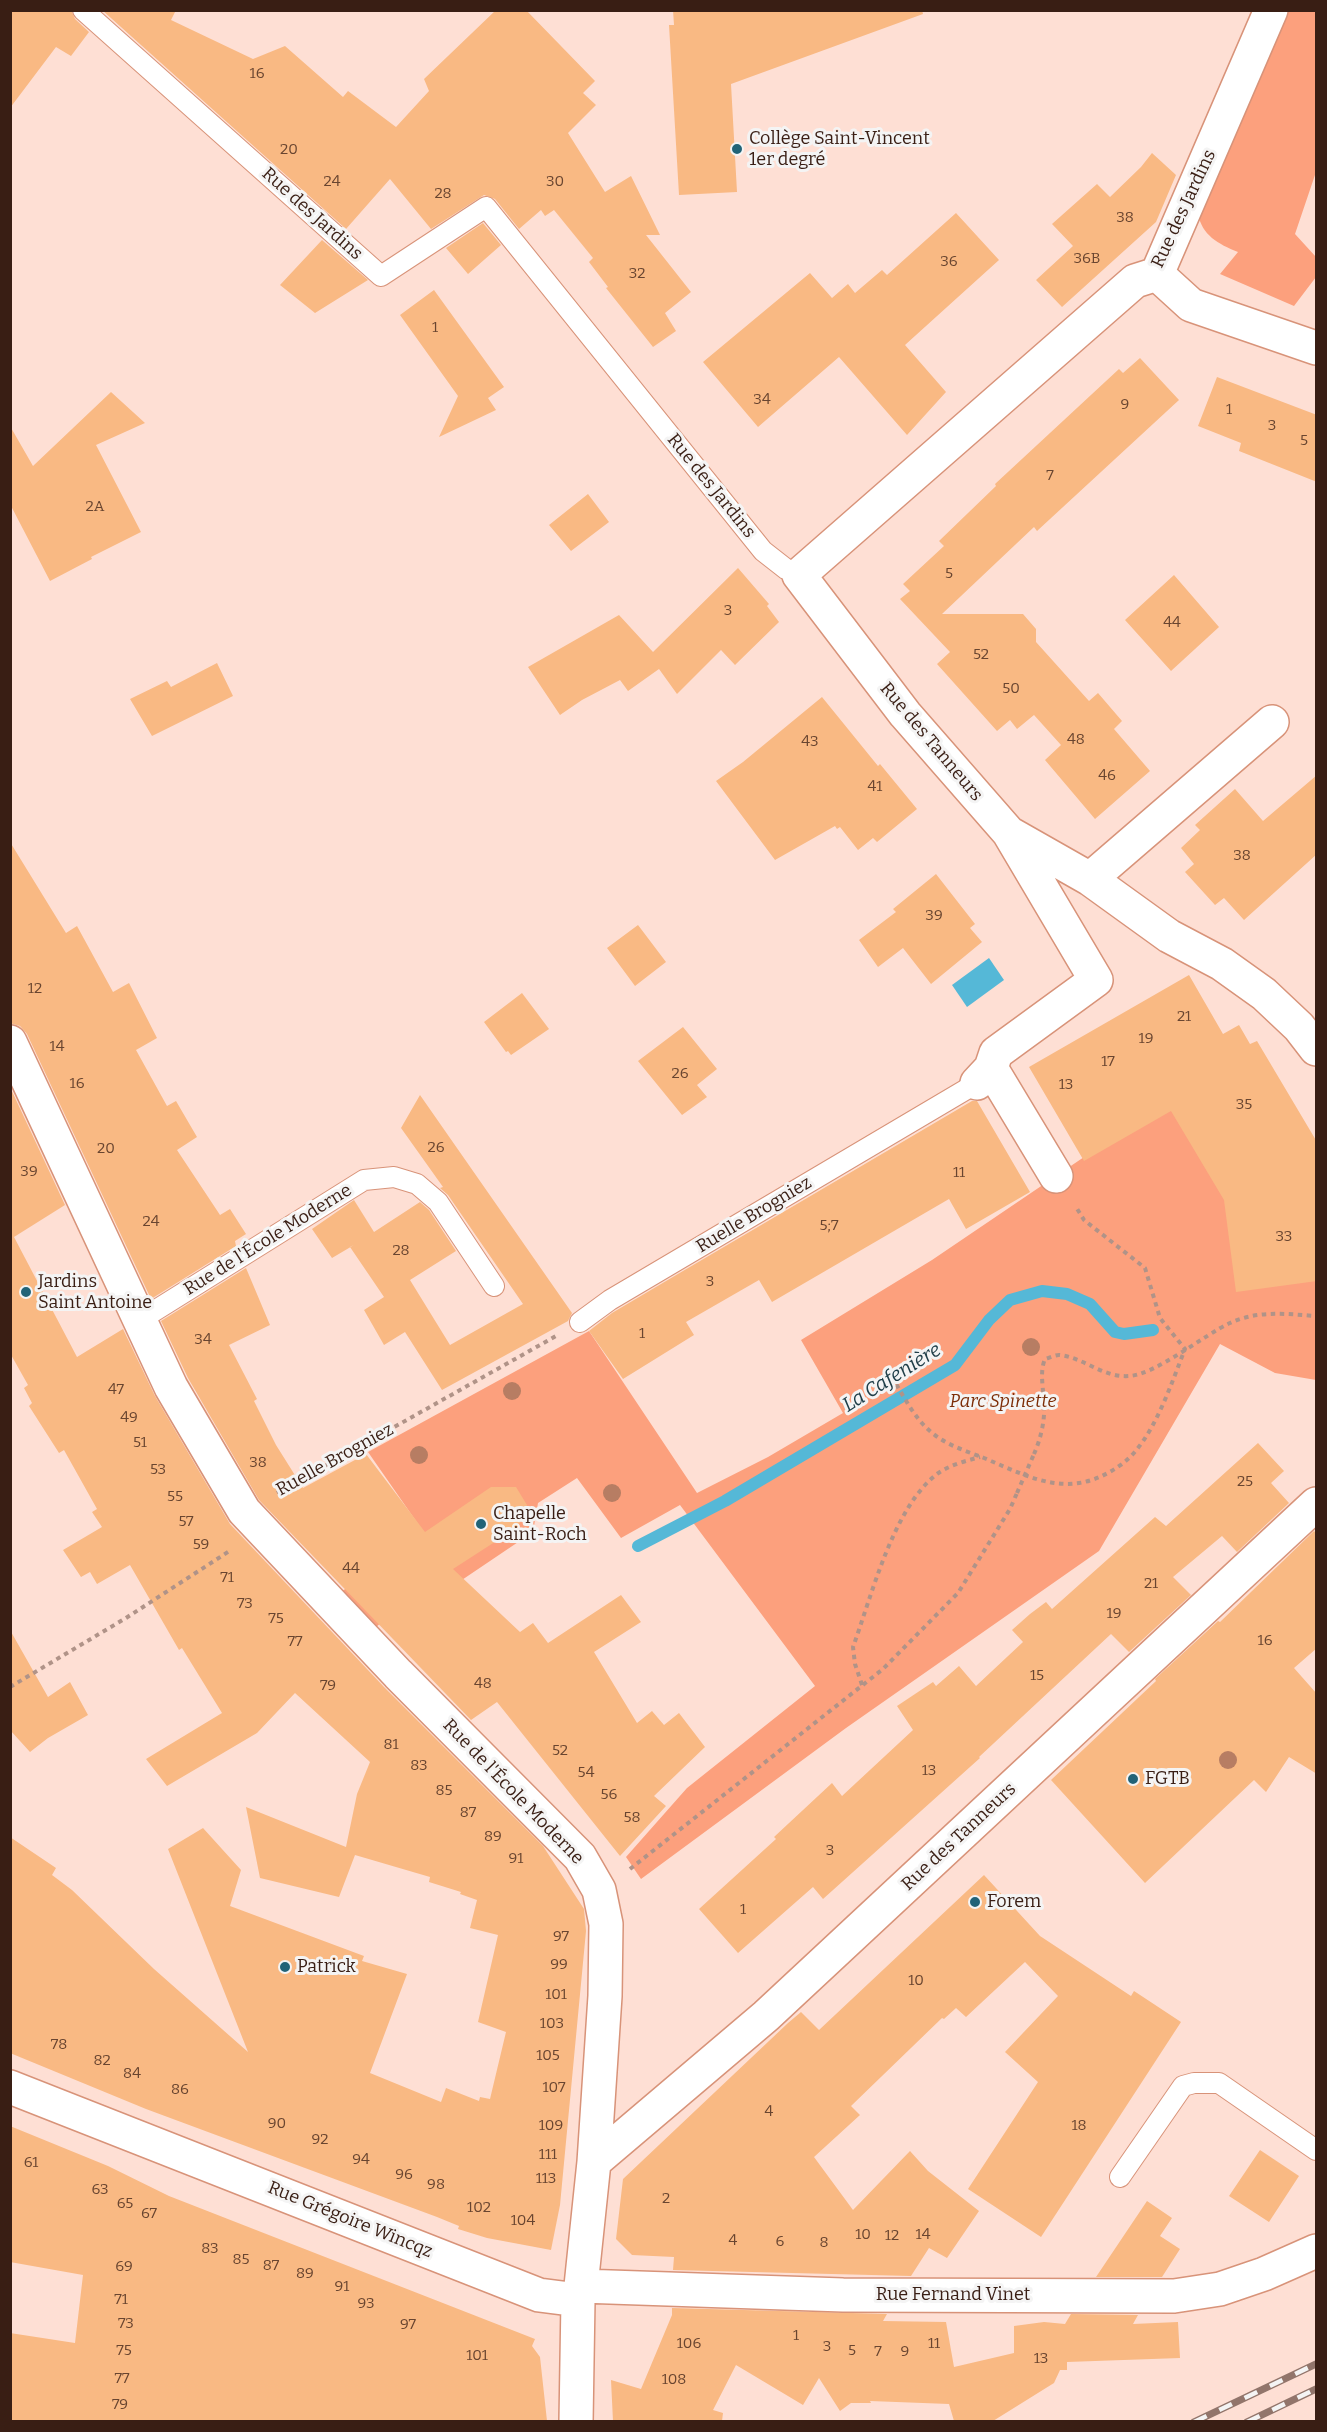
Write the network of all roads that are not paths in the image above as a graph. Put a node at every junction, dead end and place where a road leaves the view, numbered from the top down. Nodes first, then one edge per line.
1 (83, 10) edge
2 (1271, 10) edge
3 (1157, 274) junction
4 (1317, 348) edge
5 (799, 575) junction
6 (1272, 722) dead end
7 (1009, 833) junction
8 (1090, 879) junction
9 (10, 1042) edge
10 (1317, 1049) edge
11 (984, 1076) junction
12 (1056, 1176) road end
13 (494, 1286) dead end
14 (140, 1320) junction
15 (580, 1322) road end
16 (1317, 1504) edge
17 (10, 2087) edge
18 (1317, 2150) edge
19 (594, 2162) junction
20 (1120, 2177) dead end
21 (1317, 2251) edge
22 (580, 2293) junction
23 (576, 2421) edge

1 - 5 lane, Rue des Jardins
2 - 3 street, Rue des Jardins
3 - 4 street
3 - 5 street, Rue des Jardins
5 - 7 street, Rue des Tanneurs
6 - 8 street
7 - 8 street, Rue des Tanneurs
7 - 11 street, Ruelle Brogniez
8 - 10 street, Rue des Tanneurs
9 - 14 street, Rue de l'École Moderne
11 - 12 street
11 - 15 lane, Ruelle Brogniez
13 - 14 lane, Rue de l'École Moderne
14 - 19 street, Rue de l'École Moderne
16 - 19 street, Rue des Tanneurs
17 - 22 street, Rue Grégoire Wincqz
18 - 20 lane
19 - 22 street, Rue de l'École Moderne
21 - 22 street, Rue Fernand Vinet
22 - 23 street

